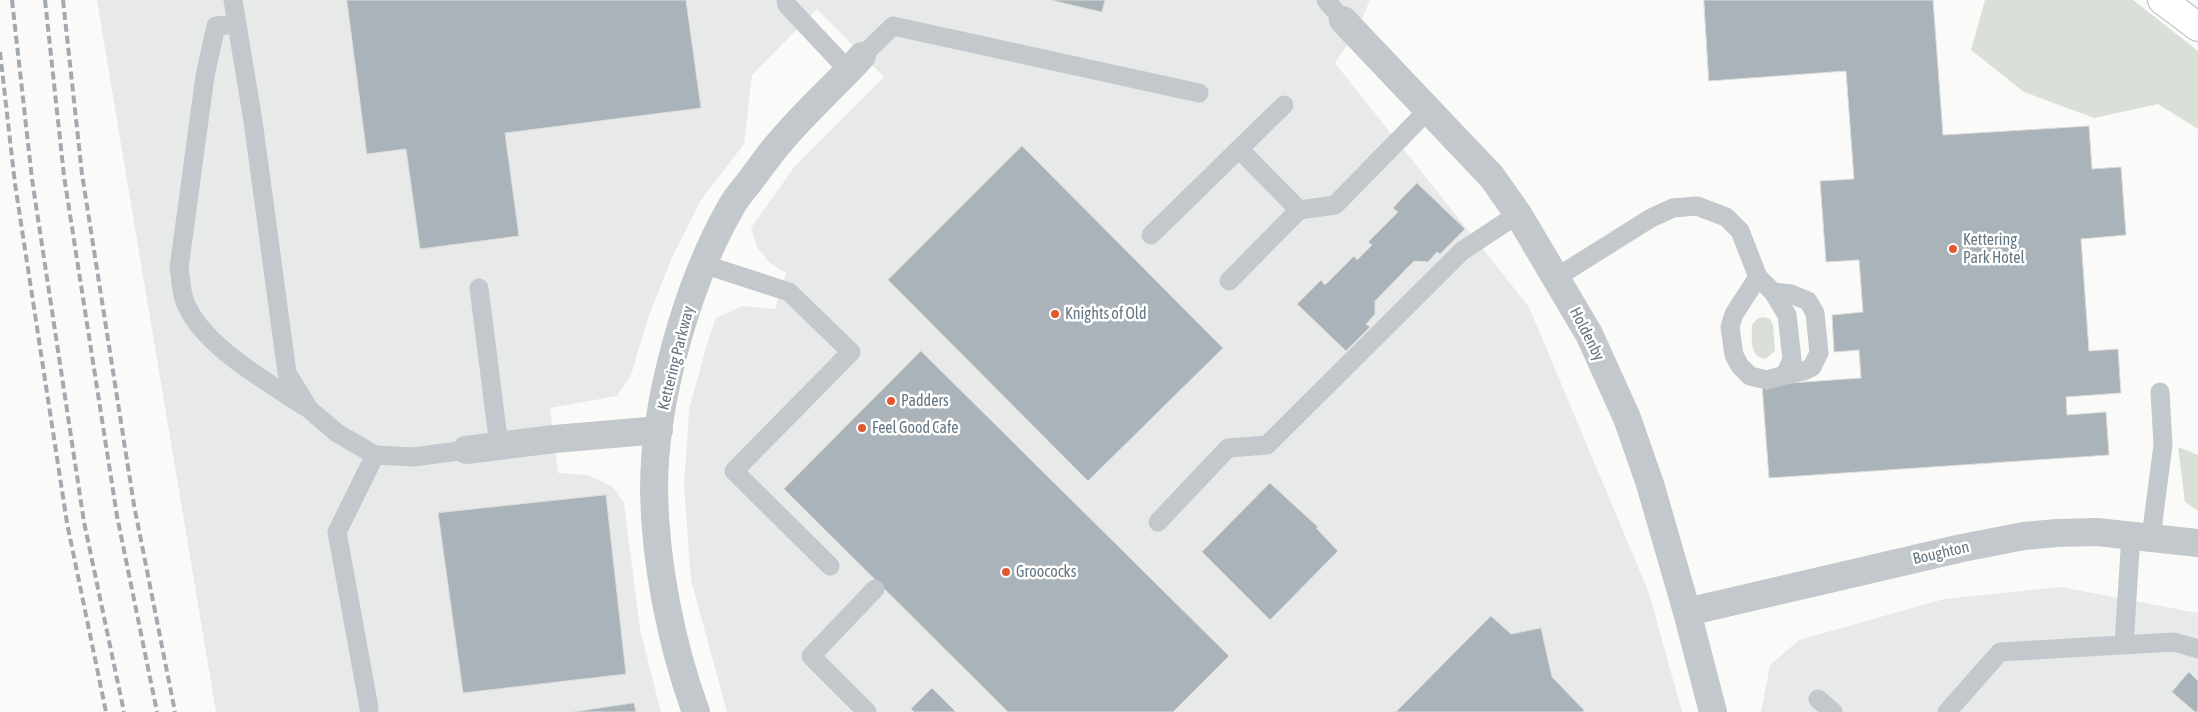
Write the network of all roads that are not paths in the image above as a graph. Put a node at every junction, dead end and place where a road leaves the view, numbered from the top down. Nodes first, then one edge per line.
1 (232, 0) edge
2 (786, 0) edge
3 (1326, 0) edge
4 (2162, 0) edge
5 (1343, 20) joint
6 (237, 24) junction
7 (2198, 28) edge
8 (856, 64) junction
9 (1199, 93) dead end
10 (1284, 105) dead end
11 (1428, 110) junction
12 (1238, 149) junction
13 (1298, 210) junction
14 (1518, 214) junction
15 (1151, 235) dead end
16 (702, 264) junction
17 (1556, 277) junction
18 (1758, 277) junction
19 (1229, 281) dead end
20 (479, 288) dead end
21 (1773, 292) junction
22 (1785, 375) junction
23 (2160, 392) dead end
24 (309, 409) junction
25 (659, 430) junction
26 (499, 446) junction
27 (466, 450) joint
28 (375, 454) junction
29 (1158, 522) dead end
30 (2141, 536) junction
31 (2198, 543) edge
32 (830, 566) dead end
33 (874, 589) dead end
34 (1687, 612) junction
35 (2124, 645) junction
36 (2198, 649) edge
37 (1818, 699) dead end
38 (369, 708) dead end
39 (1957, 709) edge
40 (696, 712) edge
41 (867, 712) edge
42 (1713, 712) edge
43 (1833, 712) edge

1 - 6 lane
2 - 8 lane
3 - 5 lane
4 - 7 highway
5 - 11 street, Holdenby
6 - 24 lane
6 - 24 lane
8 - 9 lane
8 - 16 street, Kettering Parkway
10 - 12 lane
11 - 13 lane
11 - 14 street, Holdenby
12 - 13 lane
12 - 15 lane
13 - 19 lane
14 - 17 street, Holdenby
14 - 29 lane
16 - 25 street, Kettering Parkway
16 - 32 lane
17 - 18 lane
17 - 34 street, Holdenby
18 - 21 lane
18 - 22 lane
20 - 26 lane
21 - 22 lane
21 - 22 lane
23 - 30 lane
24 - 28 lane
25 - 26 street
25 - 40 street, Kettering Parkway
26 - 27 street
27 - 28 lane
28 - 38 lane
30 - 31 street, Boughton
30 - 34 street, Boughton
30 - 35 lane
33 - 41 lane
34 - 42 street, Holdenby
35 - 36 lane
35 - 39 lane
37 - 43 lane

